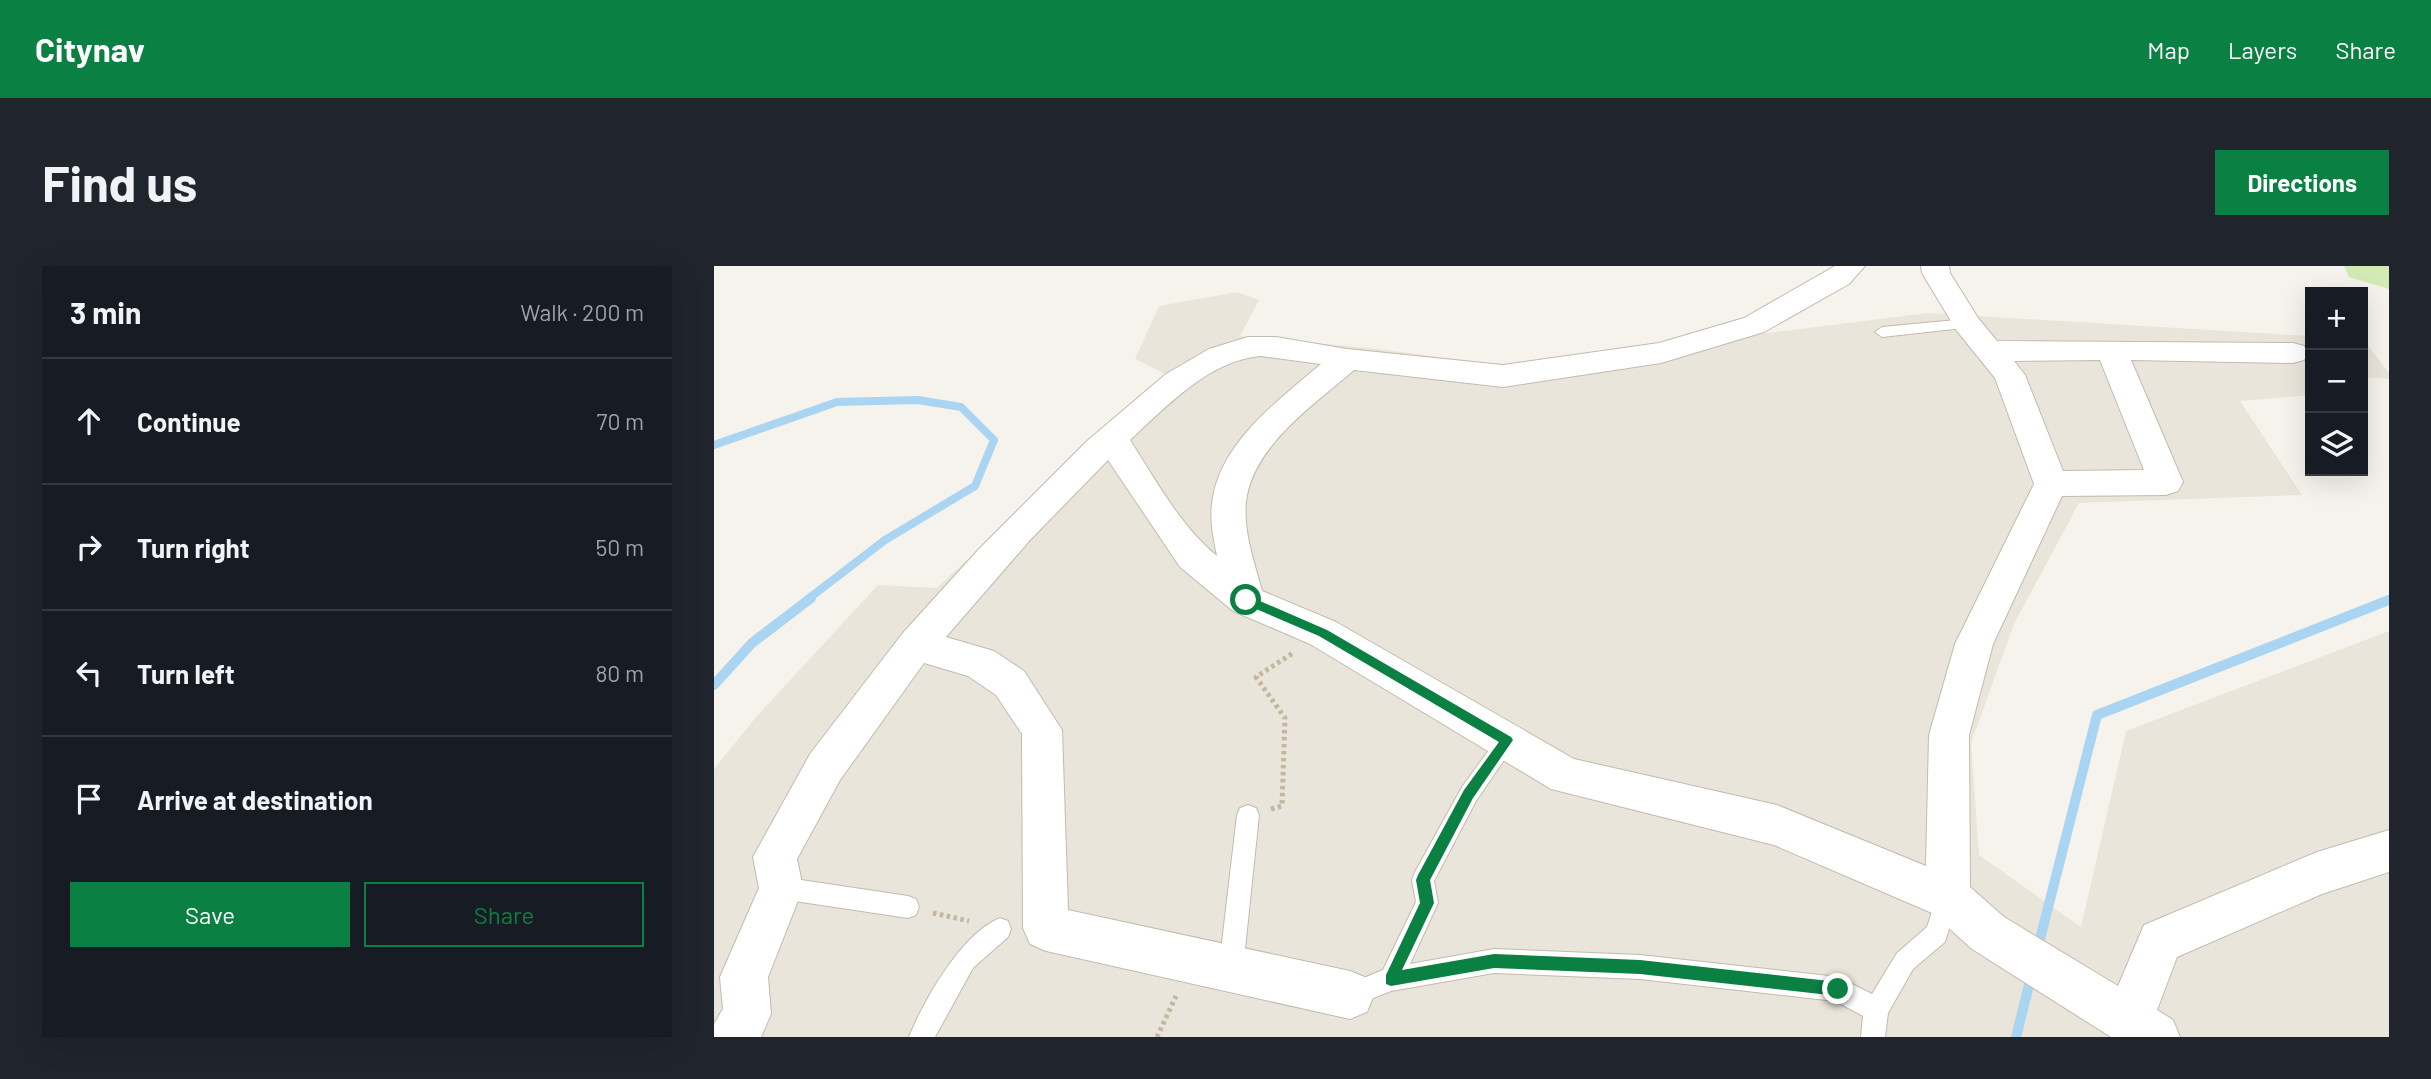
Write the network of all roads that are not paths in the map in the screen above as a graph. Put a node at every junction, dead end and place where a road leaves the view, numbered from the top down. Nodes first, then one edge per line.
1 (1851, 266) edge
2 (1935, 266) edge
3 (1882, 332) dead end
4 (1978, 338) junction
5 (2111, 350) junction
6 (2293, 353) dead end
7 (1347, 359) junction
8 (1111, 438) junction
9 (2051, 484) junction
10 (1246, 600) junction
11 (916, 645) junction
12 (1507, 740) junction
13 (1248, 815) road end
14 (2389, 851) edge
15 (781, 888) junction
16 (1948, 897) junction
17 (908, 906) dead end
18 (1000, 929) dead end
19 (1230, 968) junction
20 (1391, 979) junction
21 (1350, 995) joint
22 (1876, 1010) junction
23 (2142, 1028) edge
24 (733, 1037) edge
25 (922, 1037) edge
26 (1873, 1037) edge

1 - 7 street
2 - 4 street
3 - 4 lane
4 - 5 street
4 - 9 street
5 - 6 street
5 - 9 street
7 - 8 street
7 - 10 street
8 - 10 street
8 - 11 street
9 - 16 street
10 - 12 street
11 - 15 street
11 - 19 street
12 - 16 street
12 - 20 lane
13 - 19 lane
14 - 23 street
15 - 17 lane
15 - 24 street
16 - 22 lane
16 - 23 street
18 - 25 lane
19 - 21 street
20 - 21 lane
20 - 22 lane
22 - 26 lane

